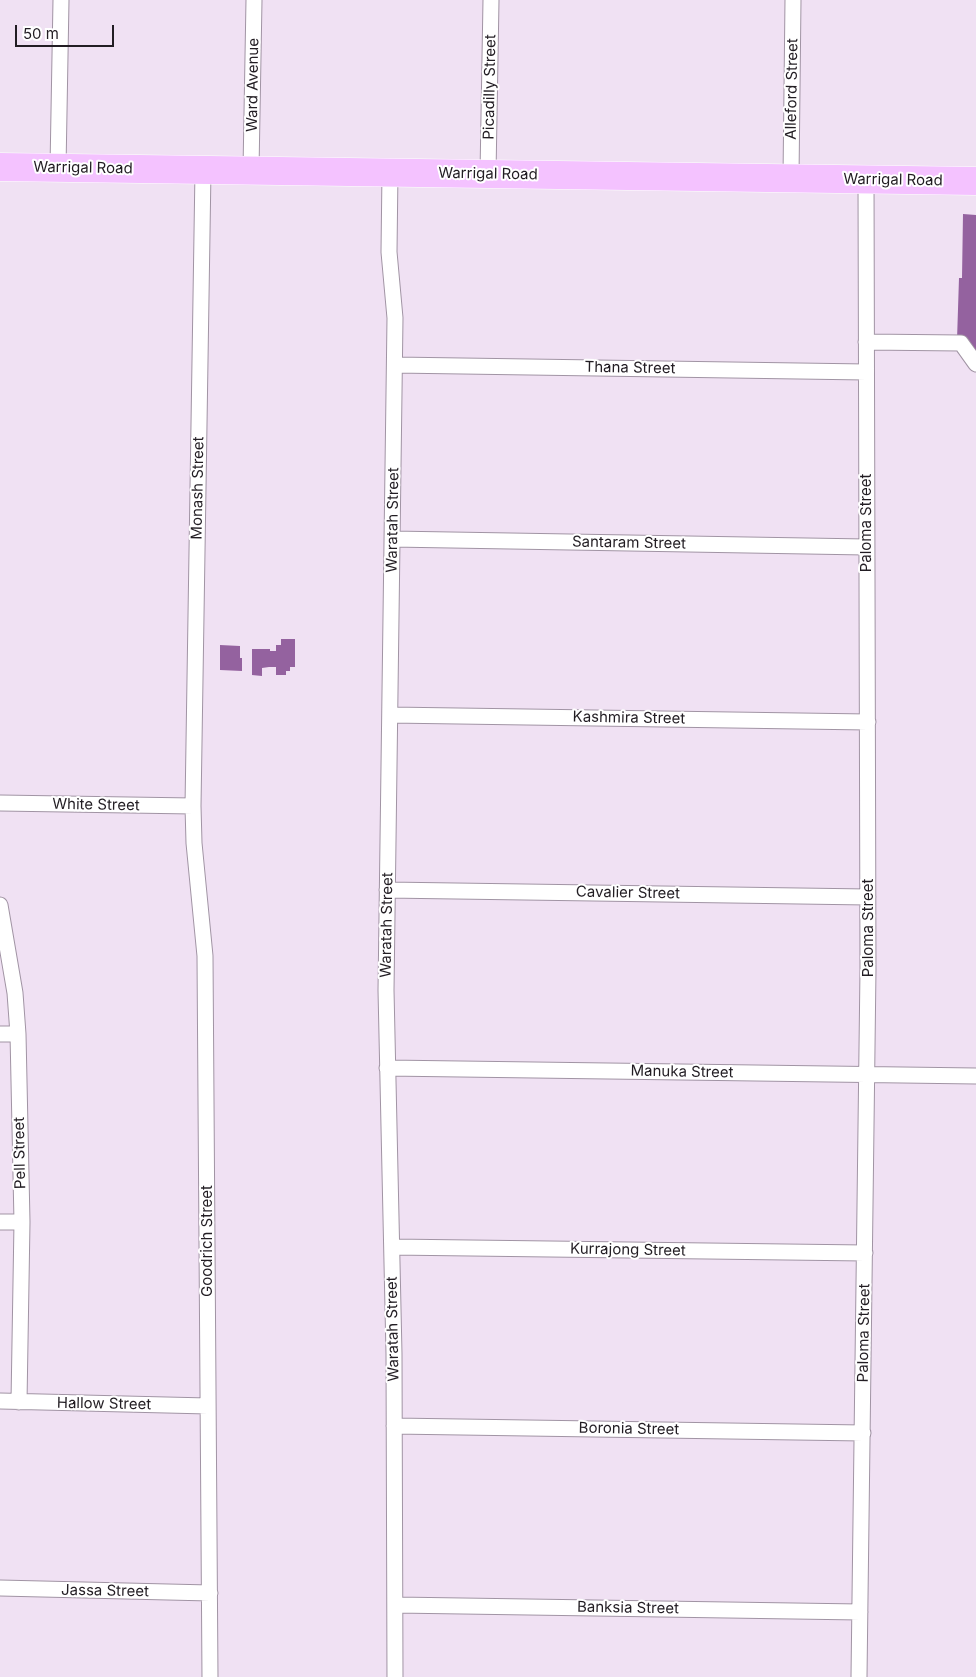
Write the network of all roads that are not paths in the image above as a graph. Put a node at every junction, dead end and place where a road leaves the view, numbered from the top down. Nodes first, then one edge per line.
1 (61, 0) edge
2 (254, 0) edge
3 (491, 0) edge
4 (793, 0) edge
5 (0, 167) edge
6 (58, 168) junction
7 (203, 170) junction
8 (251, 170) junction
9 (390, 172) junction
10 (488, 174) junction
11 (791, 178) junction
12 (866, 179) junction
13 (976, 181) edge
14 (866, 342) junction
15 (976, 364) edge
16 (394, 365) junction
17 (866, 372) junction
18 (392, 539) junction
19 (866, 547) junction
20 (390, 715) junction
21 (868, 722) junction
22 (0, 803) edge
23 (192, 806) junction
24 (387, 890) junction
25 (868, 897) junction
26 (0, 905) edge
27 (0, 1034) edge
28 (18, 1034) junction
29 (388, 1068) junction
30 (867, 1074) junction
31 (976, 1076) edge
32 (0, 1222) edge
33 (22, 1222) junction
34 (392, 1246) junction
35 (865, 1253) junction
36 (0, 1401) edge
37 (19, 1402) junction
38 (208, 1406) junction
39 (394, 1426) junction
40 (863, 1433) junction
41 (0, 1588) edge
42 (210, 1593) junction
43 (396, 1605) junction
44 (860, 1612) junction
45 (210, 1677) edge
46 (396, 1677) edge
47 (859, 1677) edge

1 - 6 street
2 - 8 street, Ward Avenue
3 - 10 street, Picadilly Street
4 - 11 street, Alleford Street
5 - 6 highway, Warrigal Road
6 - 7 highway, Warrigal Road
7 - 8 highway, Warrigal Road
7 - 23 street, Monash Street
8 - 9 highway, Warrigal Road
9 - 10 highway, Warrigal Road
9 - 16 street, Waratah Street
10 - 11 highway, Warrigal Road
11 - 12 highway, Warrigal Road
12 - 13 highway, Warrigal Road
12 - 14 street, Paloma Street
14 - 15 street
14 - 17 street, Paloma Street
16 - 17 street, Thana Street
16 - 18 street, Waratah Street
17 - 19 street, Paloma Street
18 - 19 street, Santaram Street
18 - 20 street, Waratah Street
19 - 21 street, Paloma Street
20 - 21 street, Kashmira Street
20 - 24 street, Waratah Street
21 - 25 street, Paloma Street
22 - 23 street, White Street
23 - 38 street, Goodrich Street
24 - 25 street, Cavalier Street
24 - 29 street, Waratah Street
25 - 30 street, Paloma Street
26 - 28 street, Pell Street
27 - 28 street
28 - 33 street, Pell Street
29 - 30 street, Manuka Street
29 - 34 street, Waratah Street
30 - 31 street, Manuka Street
30 - 35 street, Paloma Street
32 - 33 street
33 - 37 street, Pell Street
34 - 35 street, Kurrajong Street
34 - 39 street, Waratah Street
35 - 40 street, Paloma Street
36 - 37 street, Hallow Street
37 - 38 street, Hallow Street
38 - 42 street, Goodrich Street
39 - 40 street, Boronia Street
39 - 43 street, Waratah Street
40 - 44 street, Paloma Street
41 - 42 street, Jassa Street
42 - 45 street, Goodrich Street
43 - 44 street, Banksia Street
43 - 46 street, Waratah Street
44 - 47 street, Paloma Street

